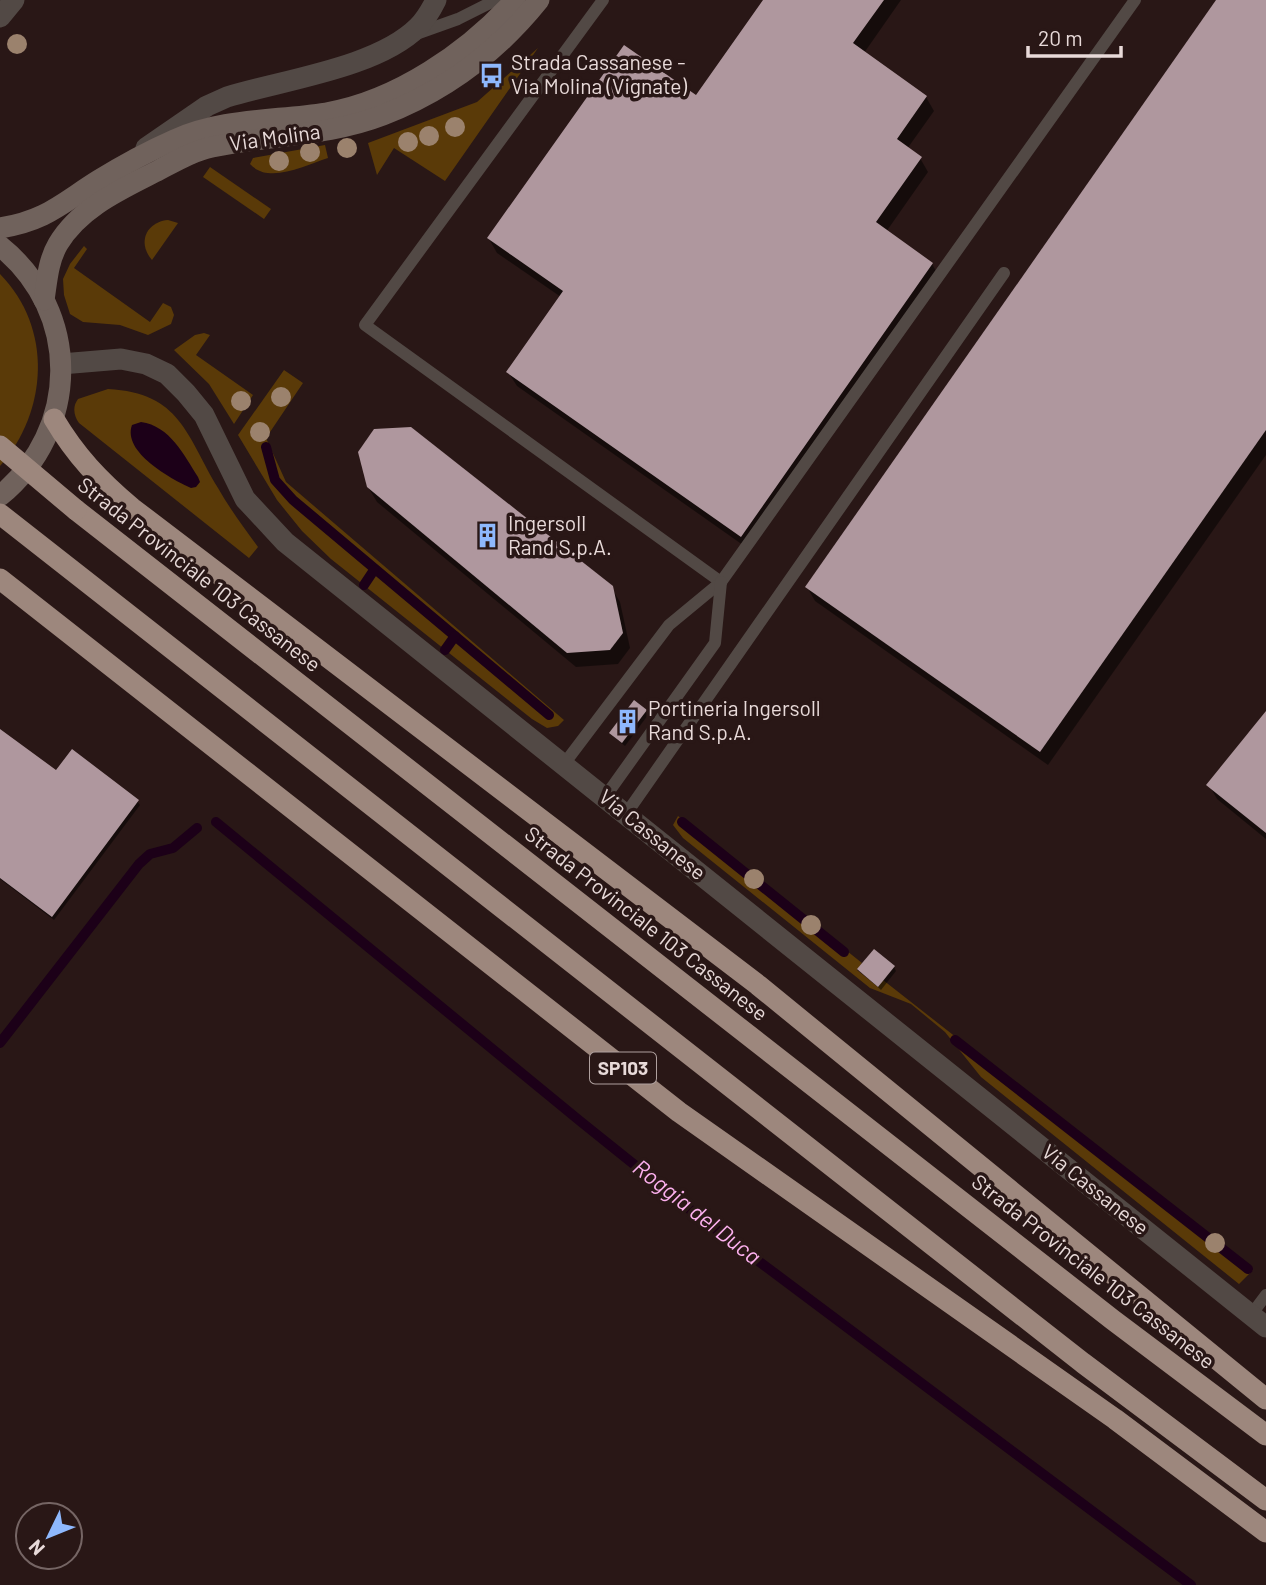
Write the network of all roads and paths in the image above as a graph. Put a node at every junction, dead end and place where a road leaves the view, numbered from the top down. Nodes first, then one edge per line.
1 (14, 0) edge
2 (436, 0) edge
3 (496, 0) edge
4 (515, 0) edge
5 (539, 0) edge
6 (603, 0) edge
7 (1135, 0) edge
8 (0, 18) edge
9 (401, 39) junction
10 (117, 170) junction
11 (0, 228) edge
12 (0, 246) edge
13 (1004, 273) dead end
14 (44, 300) junction
15 (61, 364) junction
16 (54, 419) junction
17 (0, 446) edge
18 (0, 496) edge
19 (0, 514) edge
20 (0, 579) edge
21 (721, 582) junction
22 (564, 764) junction
23 (605, 797) junction
24 (626, 814) junction
25 (1266, 1296) edge
26 (1258, 1321) edge
27 (1266, 1399) edge
28 (1266, 1435) edge
29 (1266, 1500) edge
30 (1266, 1532) edge

1 - 8 street
2 - 9 street, Via Molina
3 - 9 lane
4 - 10 main road, Via Molina
5 - 14 main road, Via Molina
6 - 21 lane
7 - 21 lane
9 - 10 street, Via Molina
10 - 11 main road, Via Molina
12 - 14 main road
13 - 24 lane
14 - 15 main road
15 - 16 main road
15 - 22 street, Via Cassanese
16 - 18 main road
16 - 27 highway
17 - 28 highway, Strada Provinciale 103 Cassanese, bridge
19 - 29 highway, SP103
20 - 30 highway, SP103
21 - 22 lane
21 - 23 lane
22 - 23 street, Via Cassanese
23 - 24 street, Via Cassanese
24 - 26 street, Via Cassanese
25 - 26 lane

